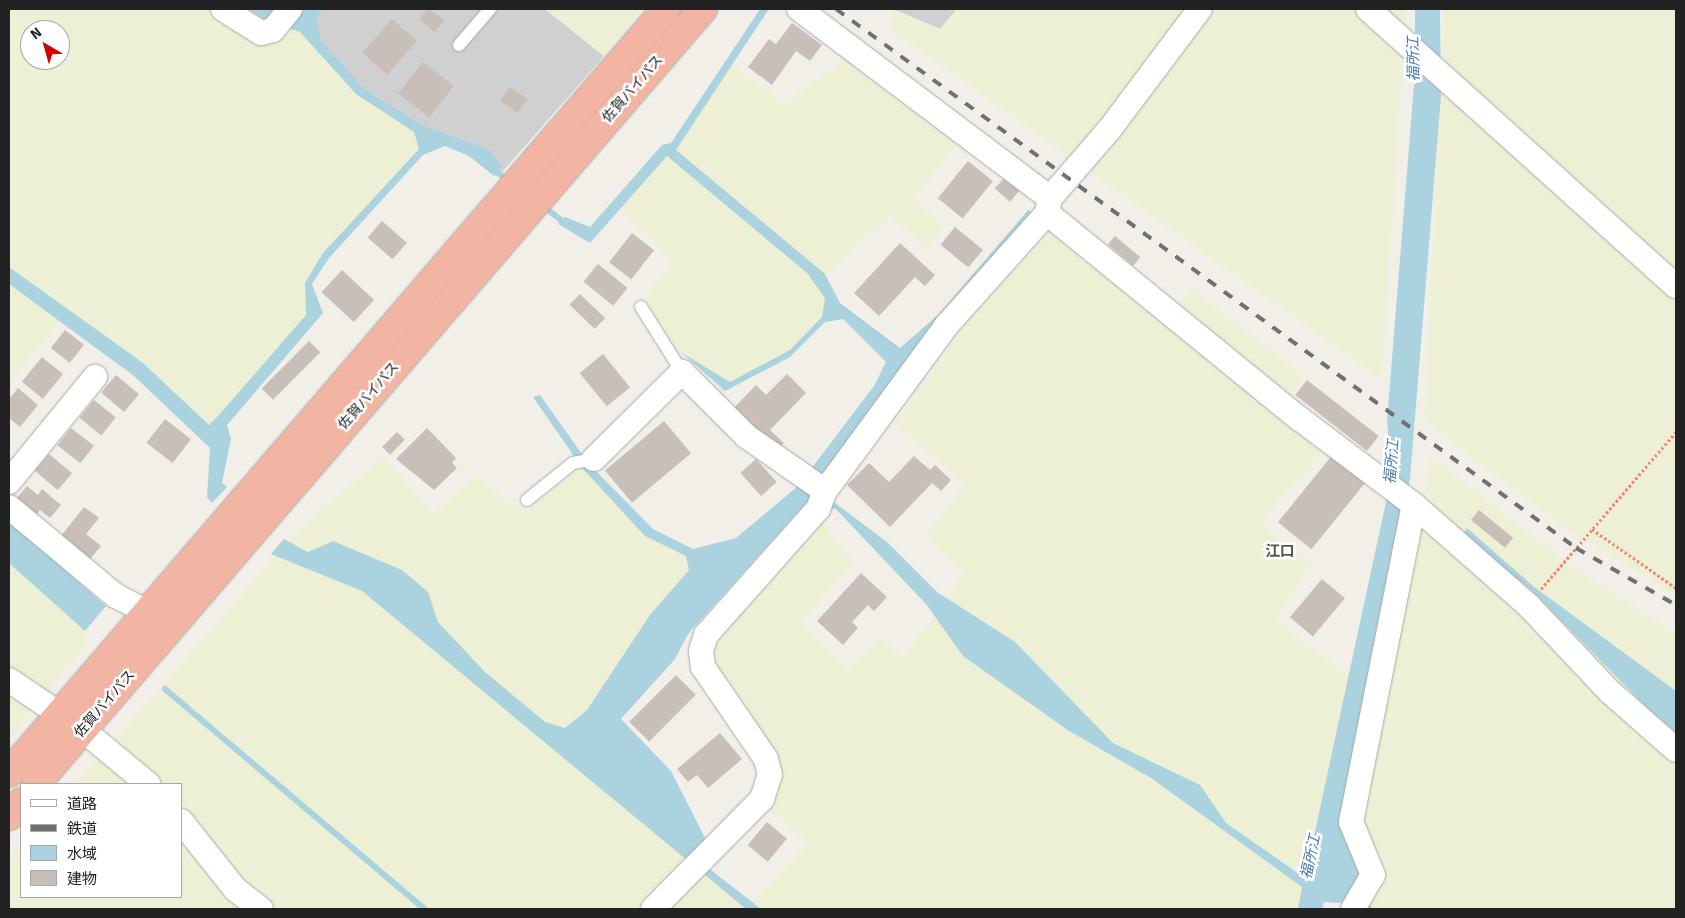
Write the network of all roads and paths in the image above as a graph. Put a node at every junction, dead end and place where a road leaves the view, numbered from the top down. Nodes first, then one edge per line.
1 (223, 9) edge
2 (490, 9) edge
3 (666, 9) edge
4 (703, 9) edge
5 (799, 9) edge
6 (1200, 9) edge
7 (1368, 9) edge
8 (284, 17) edge
9 (459, 45) dead end
10 (1048, 206) junction
11 (1676, 286) edge
12 (641, 306) dead end
13 (682, 372) junction
14 (96, 377) dead end
15 (1676, 432) edge
16 (583, 461) joint
17 (9, 482) edge
18 (816, 492) junction
19 (527, 500) dead end
20 (1414, 505) junction
21 (9, 507) edge
22 (1592, 529) junction
23 (1676, 588) edge
24 (1528, 605) junction
25 (147, 612) junction
26 (9, 680) edge
27 (60, 713) junction
28 (83, 730) junction
29 (1676, 750) edge
30 (9, 773) edge
31 (37, 783) edge
32 (147, 783) edge
33 (20, 803) edge
34 (9, 816) edge
35 (182, 822) edge
36 (261, 909) edge
37 (653, 909) edge
38 (1353, 909) edge

1 - 8 street
2 - 9 lane
3 - 25 highway, 佐賀バイパス
4 - 28 highway, 佐賀バイパス
5 - 10 street
6 - 10 street
7 - 11 street
10 - 18 street
10 - 20 street
12 - 13 lane
13 - 16 street
13 - 18 street
14 - 17 street
15 - 22 path
16 - 19 lane
18 - 37 street
20 - 24 street
20 - 38 street
21 - 25 street
22 - 23 path
22 - 24 path
24 - 29 street
25 - 27 highway, 佐賀バイパス
26 - 27 street
27 - 28 street
27 - 30 highway, 佐賀バイパス
28 - 31 highway, 佐賀バイパス
28 - 32 street
33 - 34 highway
35 - 36 street

